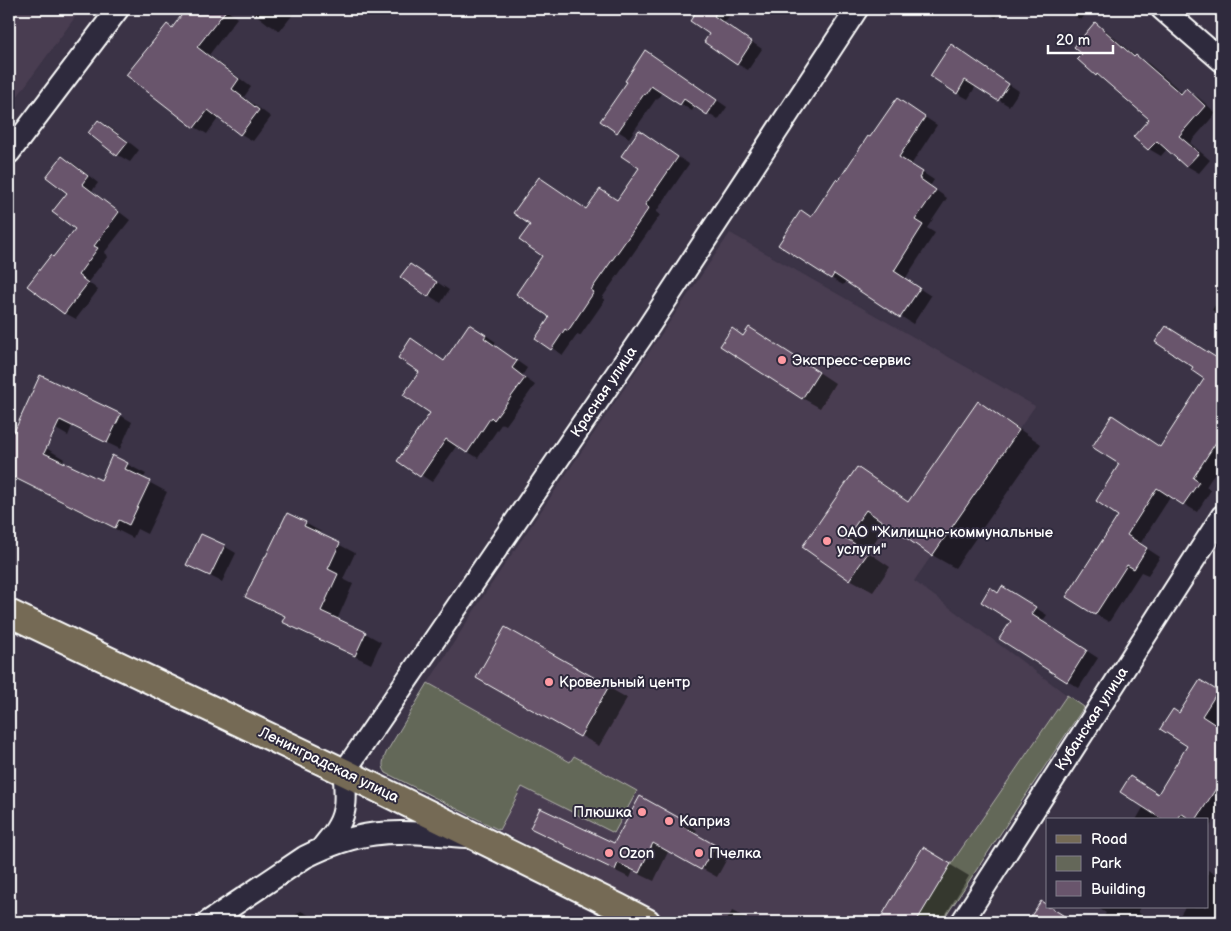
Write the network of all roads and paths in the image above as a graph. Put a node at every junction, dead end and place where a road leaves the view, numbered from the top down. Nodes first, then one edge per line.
1 (118, 9) edge
2 (857, 9) edge
3 (1162, 9) edge
4 (1222, 61) edge
5 (9, 153) edge
6 (1222, 516) edge
7 (9, 613) edge
8 (344, 772) junction
9 (478, 838) junction
10 (322, 848) junction
11 (208, 922) edge
12 (647, 922) edge
13 (962, 922) edge

1 - 5 street
2 - 8 street, Красная улица
3 - 4 street
6 - 13 street, Кубанская улица
7 - 8 main road, Ленинградская улица
8 - 9 main road, Ленинградская улица
8 - 10 street
9 - 10 street
9 - 12 main road, Ленинградская улица
10 - 11 street

